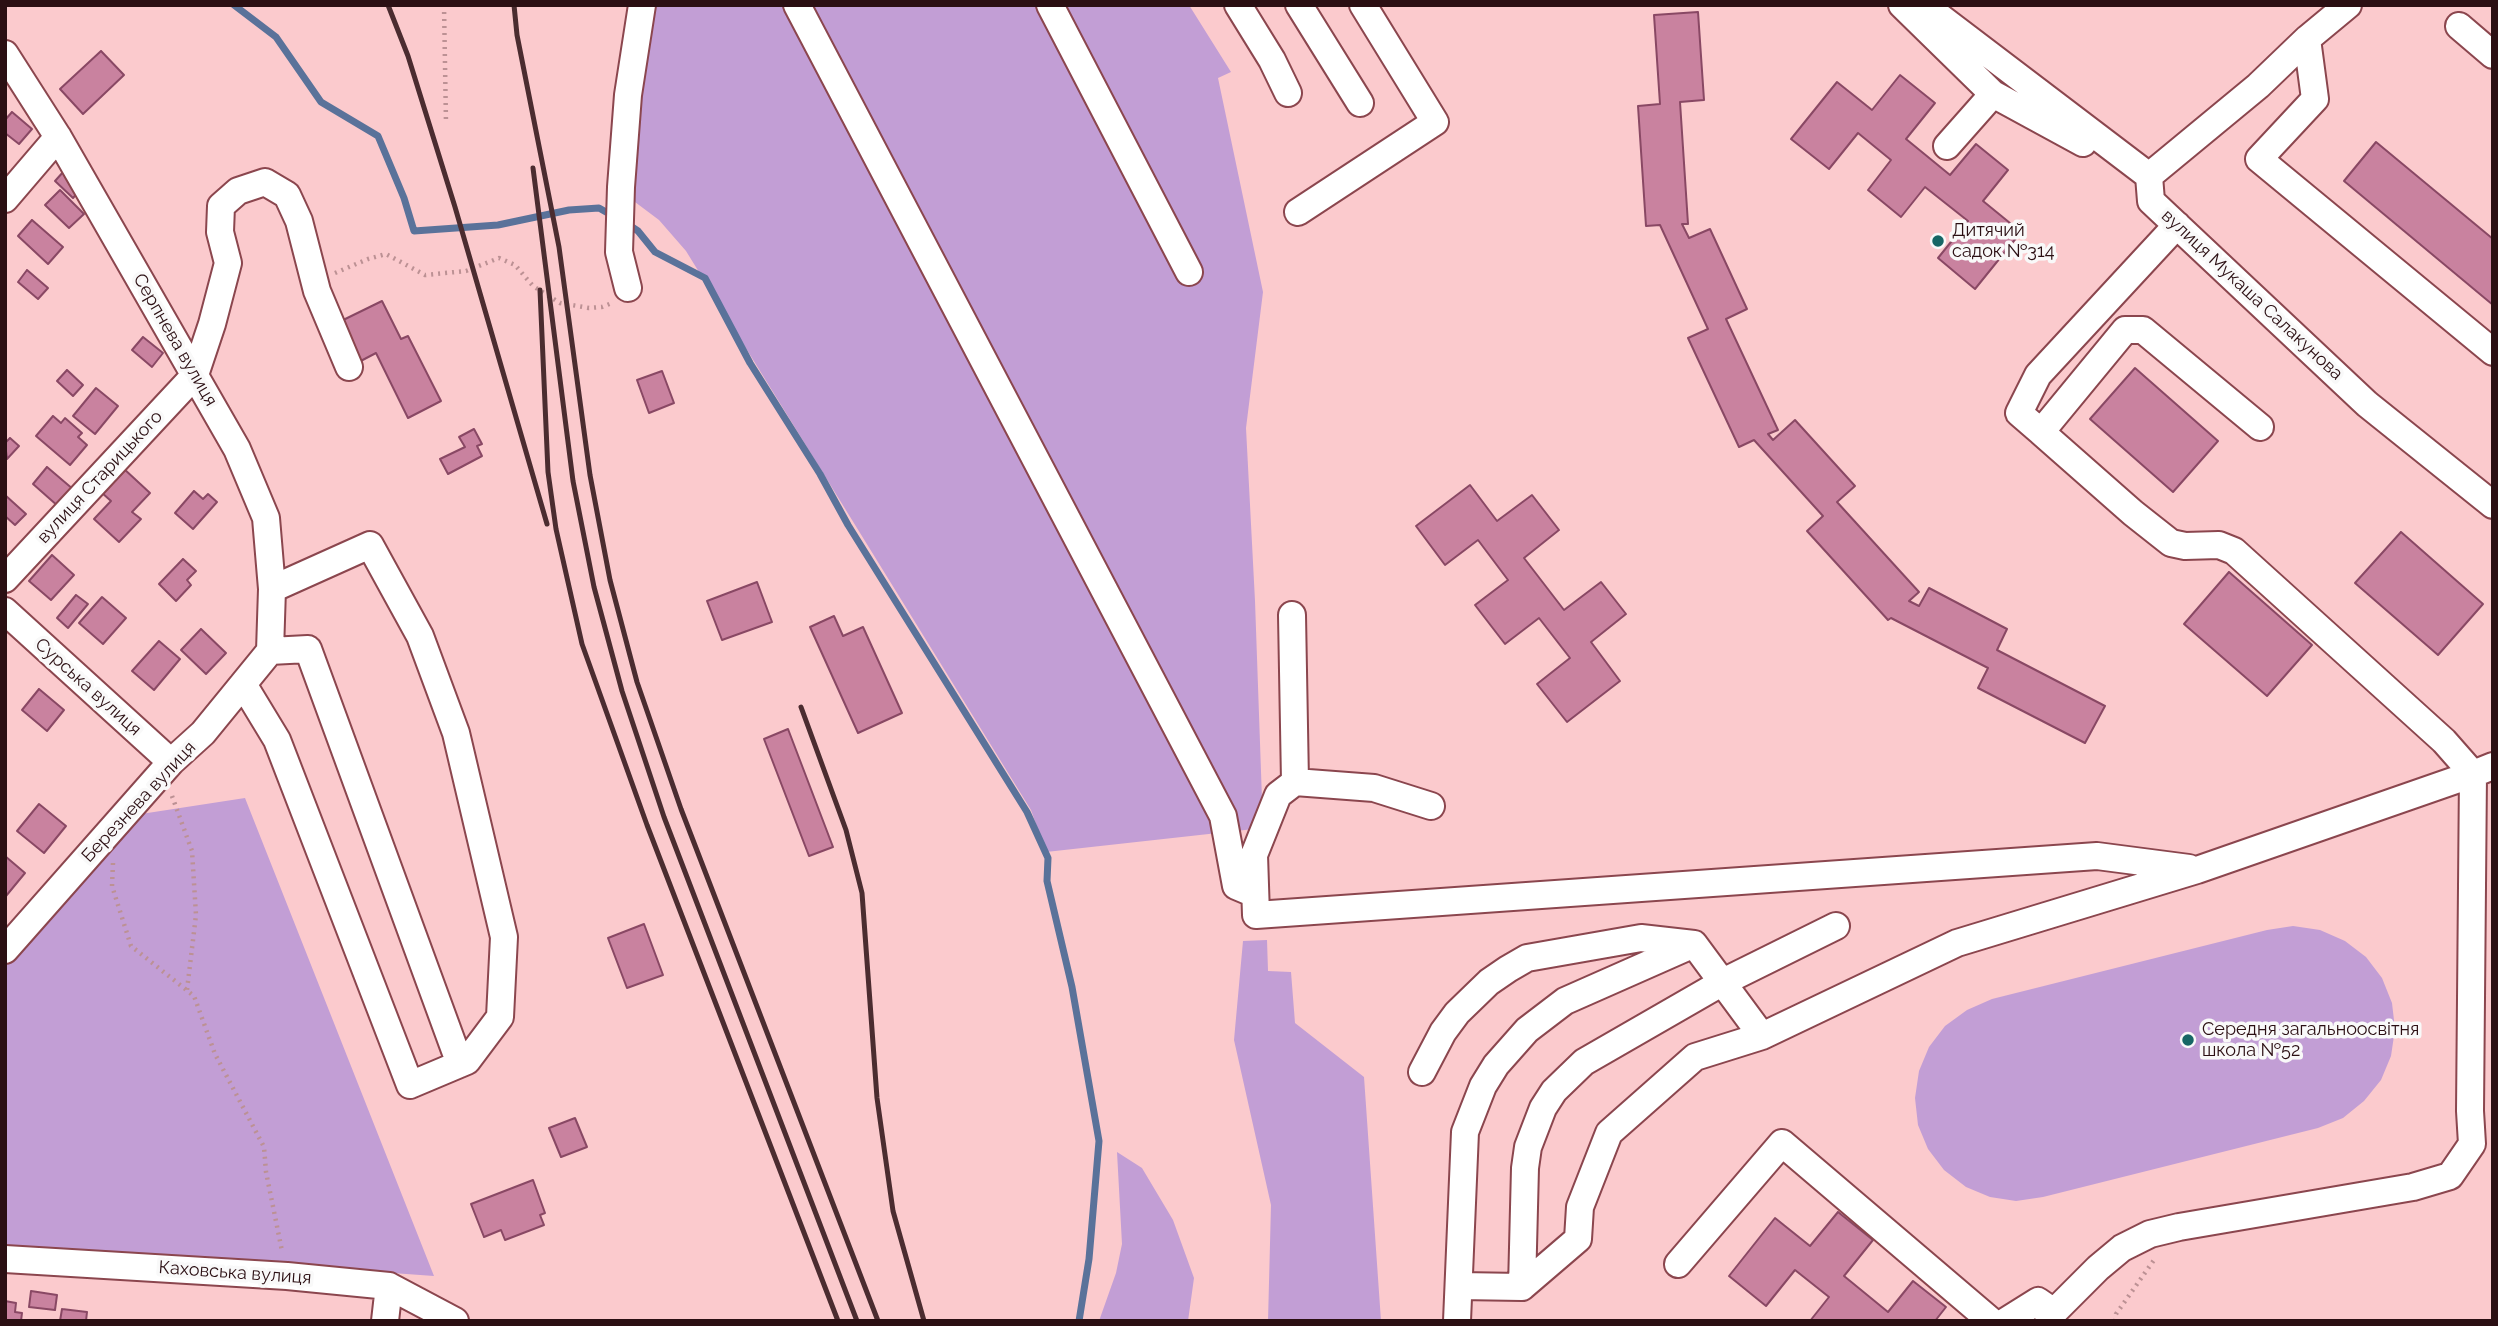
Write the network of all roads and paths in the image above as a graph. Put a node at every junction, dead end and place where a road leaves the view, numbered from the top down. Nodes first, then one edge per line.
1 (444, 5) edge
2 (642, 5) edge
3 (797, 5) edge
4 (1049, 5) edge
5 (1238, 5) edge
6 (1299, 5) edge
7 (1363, 5) edge
8 (1902, 5) edge
9 (1924, 5) edge
10 (2348, 5) edge
11 (2459, 26) dead end
12 (2307, 39) junction
13 (5, 54) edge
14 (2493, 55) edge
15 (1288, 93) dead end
16 (1993, 94) junction
17 (1360, 103) dead end
18 (446, 123) dead end
19 (58, 137) junction
20 (1947, 146) dead end
21 (2115, 151) junction
22 (2149, 176) junction
23 (5, 199) edge
24 (1298, 212) dead end
25 (2177, 225) junction
26 (1189, 272) dead end
27 (313, 277) junction
28 (628, 288) joint
29 (2493, 352) edge
30 (349, 367) dead end
31 (195, 375) junction
32 (2260, 427) dead end
33 (2041, 432) junction
34 (2493, 505) edge
35 (5, 579) edge
36 (272, 589) junction
37 (5, 611) edge
38 (1292, 615) dead end
39 (270, 651) junction
40 (243, 684) junction
41 (167, 766) junction
42 (2483, 770) edge
43 (1295, 782) junction
44 (1431, 806) dead end
45 (114, 827) junction
46 (2197, 870) junction
47 (1255, 894) junction
48 (1836, 926) dead end
49 (1694, 944) junction
50 (5, 950) edge
51 (1723, 982) junction
52 (187, 991) junction
53 (1762, 1036) junction
54 (460, 1064) junction
55 (1422, 1072) dead end
56 (5, 1259) edge
57 (2155, 1259) dead end
58 (1678, 1264) dead end
59 (287, 1276) junction
60 (389, 1286) junction
61 (1460, 1286) junction
62 (1522, 1287) junction
63 (2051, 1316) edge
64 (385, 1321) edge
65 (455, 1321) edge
66 (1457, 1321) edge
67 (1991, 1321) edge
68 (2006, 1321) edge
69 (2115, 1321) edge

1 - 18 path
2 - 28 street
3 - 47 street
4 - 26 street
5 - 15 street
6 - 17 street
7 - 24 street
8 - 16 street
9 - 21 street
10 - 12 street
11 - 14 street
12 - 22 street
12 - 29 street
13 - 19 street, Серпнева вулиця
16 - 20 street
16 - 21 street
19 - 23 street
19 - 31 street, Серпнева вулиця
21 - 22 street
22 - 25 street, вулиця Мукаша Салакунова
25 - 33 street
25 - 34 street, вулиця Мукаша Салакунова
27 - 28 path
27 - 30 street
27 - 31 street
31 - 35 street, вулиця Старицького
31 - 36 street, Серпнева вулиця
32 - 33 street
33 - 42 street
36 - 39 street, Серпнева вулиця
36 - 54 street
37 - 41 street, Сурська вулиця
38 - 43 street
39 - 40 street, Березнева вулиця
39 - 54 street
40 - 41 street, Березнева вулиця
40 - 54 street
41 - 45 street, Березнева вулиця
41 - 52 path
42 - 46 street
42 - 63 street
43 - 44 street
43 - 47 street
45 - 50 street, Березнева вулиця
45 - 52 path
46 - 47 street
46 - 53 street
48 - 51 street
49 - 51 street
49 - 55 street
49 - 61 street
51 - 53 street
51 - 62 street
52 - 59 path
53 - 62 street
56 - 59 street, Каховська вулиця
57 - 69 path
58 - 67 street
59 - 60 street, Каховська вулиця
60 - 64 street
60 - 65 street, Каховська вулиця
61 - 62 street
61 - 66 street
63 - 68 street

